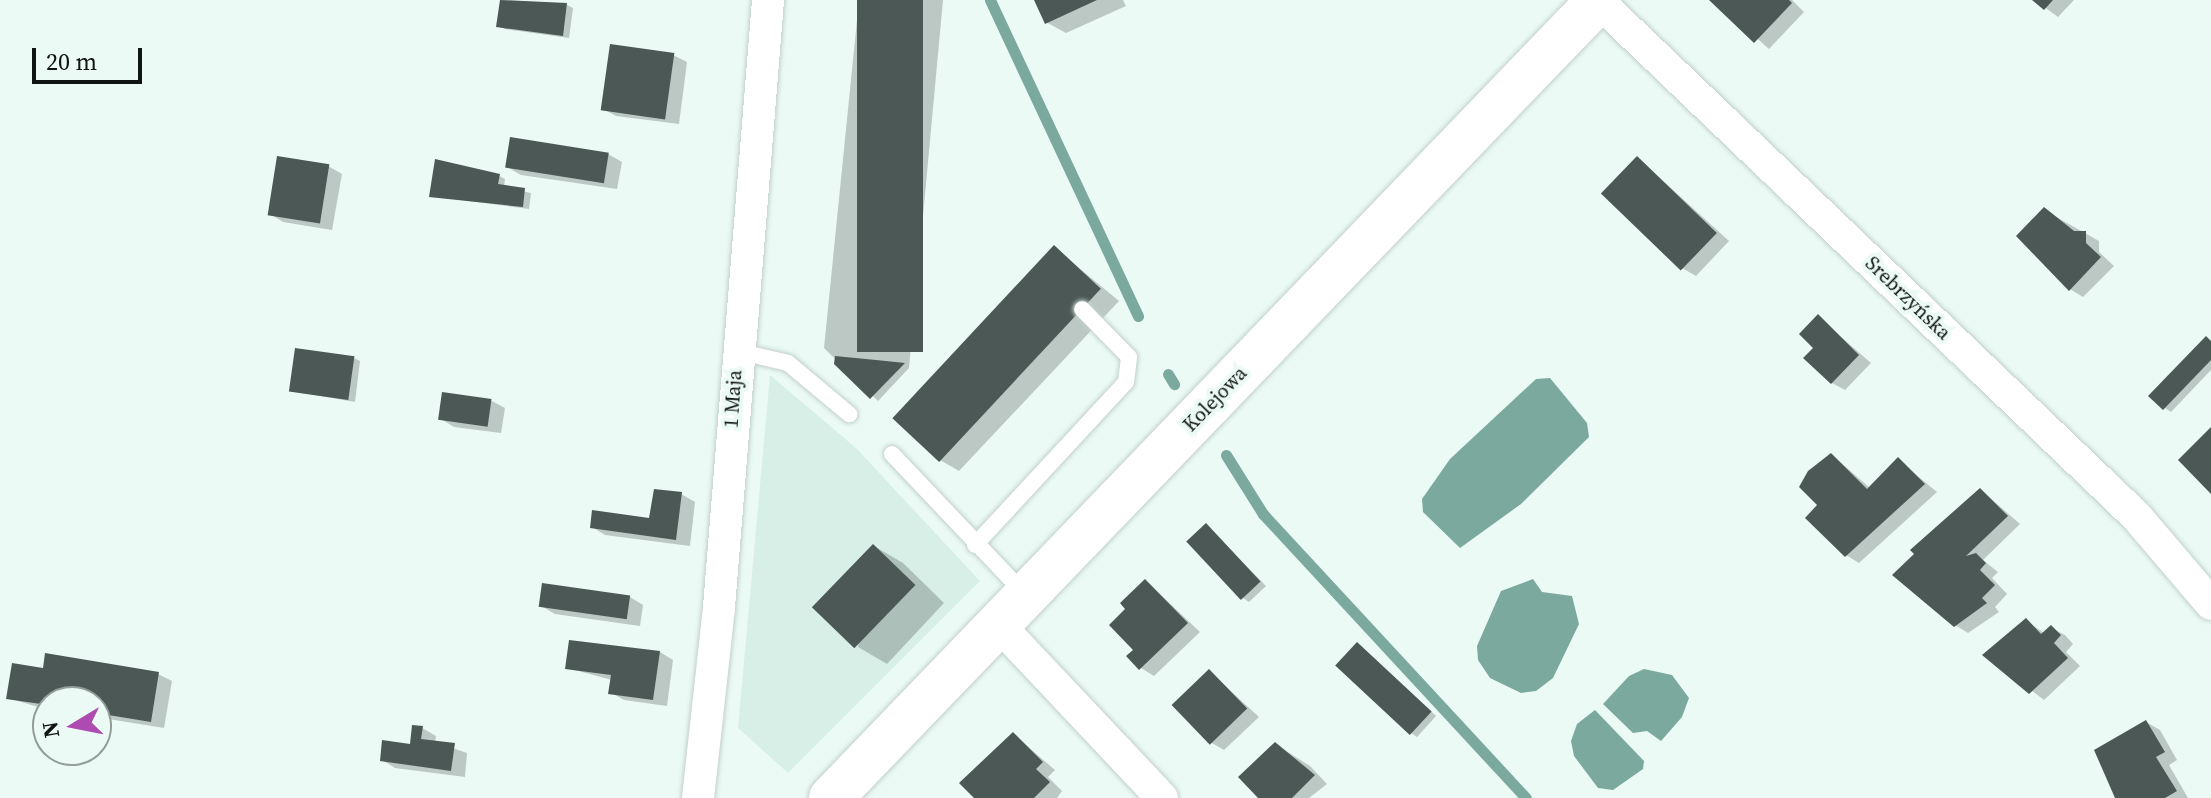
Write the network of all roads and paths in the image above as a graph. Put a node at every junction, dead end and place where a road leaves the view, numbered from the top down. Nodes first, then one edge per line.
1 (768, 0) edge
2 (1598, 0) edge
3 (1082, 309) dead end
4 (736, 351) junction
5 (849, 414) dead end
6 (892, 454) dead end
7 (975, 545) junction
8 (2211, 604) edge
9 (1012, 609) junction
10 (698, 798) edge
11 (831, 798) edge
12 (1162, 798) edge

1 - 4 street, 1 Maja
2 - 8 street, Srebrzyńska
2 - 9 street, Kolejowa
3 - 7 lane
4 - 5 lane
4 - 10 street, 1 Maja
6 - 7 lane
7 - 9 lane
9 - 11 street, Kolejowa
9 - 12 street

